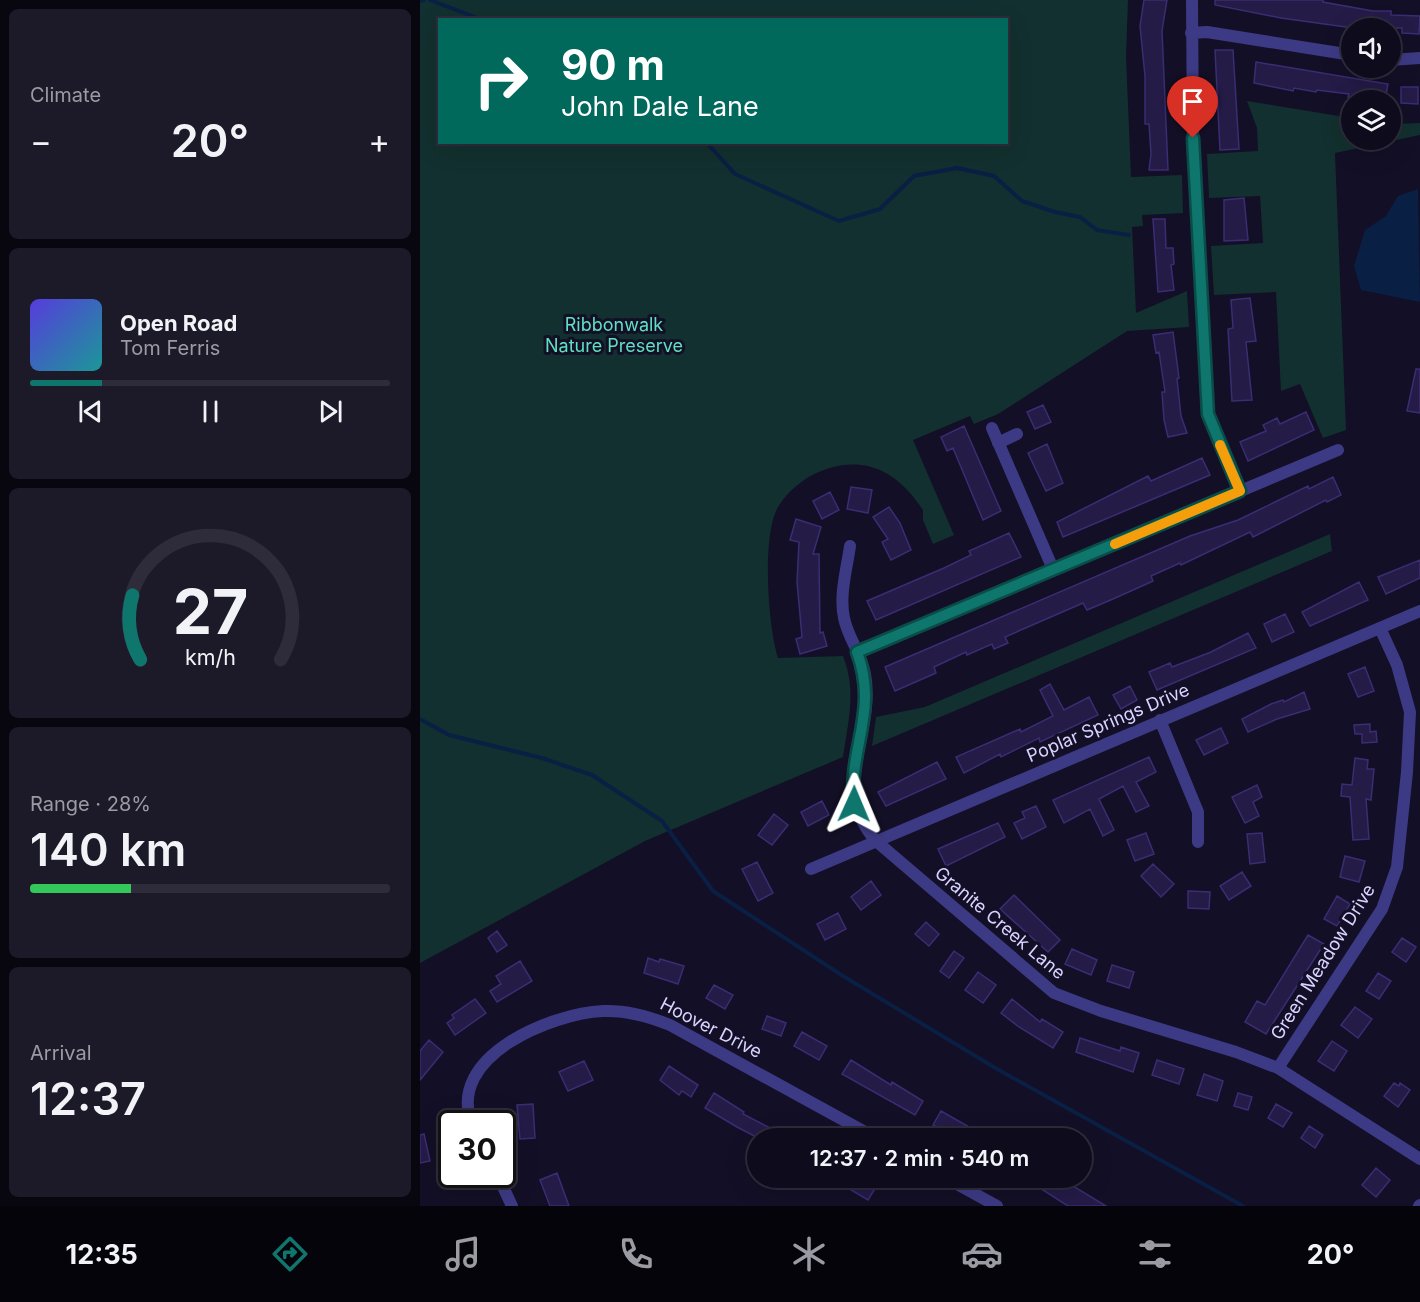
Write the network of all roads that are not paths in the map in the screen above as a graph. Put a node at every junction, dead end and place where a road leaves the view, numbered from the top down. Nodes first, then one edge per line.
1 (1192, 0) edge
2 (1191, 33) junction
3 (1341, 53) edge
4 (1420, 58) edge
5 (1401, 59) edge
6 (992, 428) dead end
7 (1017, 434) dead end
8 (998, 443) junction
9 (1338, 450) dead end
10 (1240, 491) junction
11 (850, 546) dead end
12 (1053, 569) junction
13 (1420, 612) edge
14 (1380, 628) junction
15 (857, 652) junction
16 (1160, 720) junction
17 (876, 841) junction
18 (1198, 842) dead end
19 (811, 869) dead end
20 (1278, 1068) junction
21 (469, 1110) edge
22 (858, 1128) edge
23 (1420, 1159) edge
24 (504, 1188) edge
25 (964, 1188) edge
26 (512, 1206) edge
27 (997, 1206) edge

1 - 2 street
2 - 3 street
2 - 10 street
4 - 5 street
6 - 8 street
7 - 8 street
8 - 12 street
9 - 10 street
10 - 12 street
11 - 15 street, Granite Creek Lane
12 - 15 street
13 - 14 street, Poplar Springs Drive
14 - 16 street, Poplar Springs Drive
14 - 20 street, Green Meadow Drive
15 - 17 street, Granite Creek Lane
16 - 17 street, Poplar Springs Drive
16 - 18 street
17 - 19 street, Poplar Springs Drive
17 - 20 street, Granite Creek Lane
20 - 23 street, Granite Creek Lane
21 - 22 street, Hoover Drive
24 - 26 street
25 - 27 street

